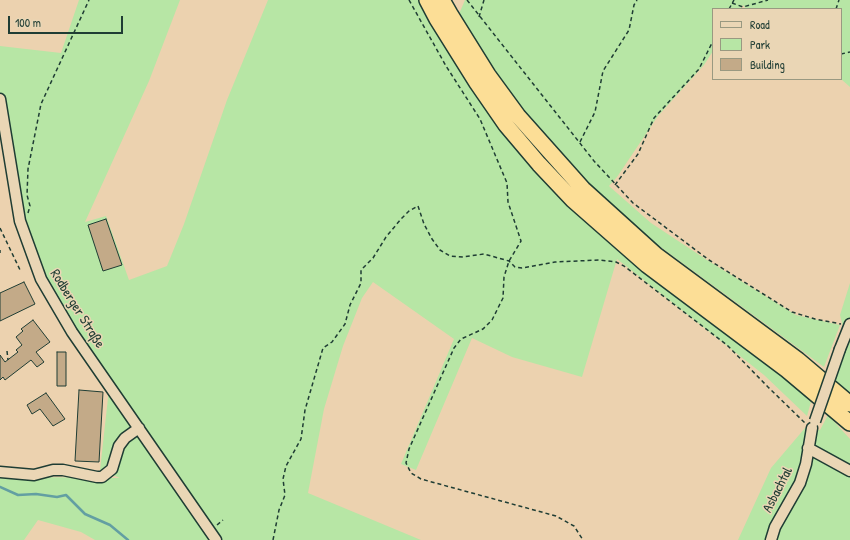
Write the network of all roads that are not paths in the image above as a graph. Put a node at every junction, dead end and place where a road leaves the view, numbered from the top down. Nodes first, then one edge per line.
1 (427, 0) edge
2 (442, 0) edge
3 (0, 99) edge
4 (850, 325) edge
5 (850, 404) edge
6 (850, 423) edge
7 (139, 428) junction
8 (808, 448) junction
9 (850, 471) edge
10 (0, 472) edge
11 (216, 540) edge
12 (771, 540) edge

1 - 6 highway
2 - 5 highway
3 - 7 street, Rodberger Straße
4 - 8 street, Asbachtal, bridge
7 - 10 street
7 - 11 street, Rodberger Straße
8 - 9 street
8 - 12 street, Asbachtal

